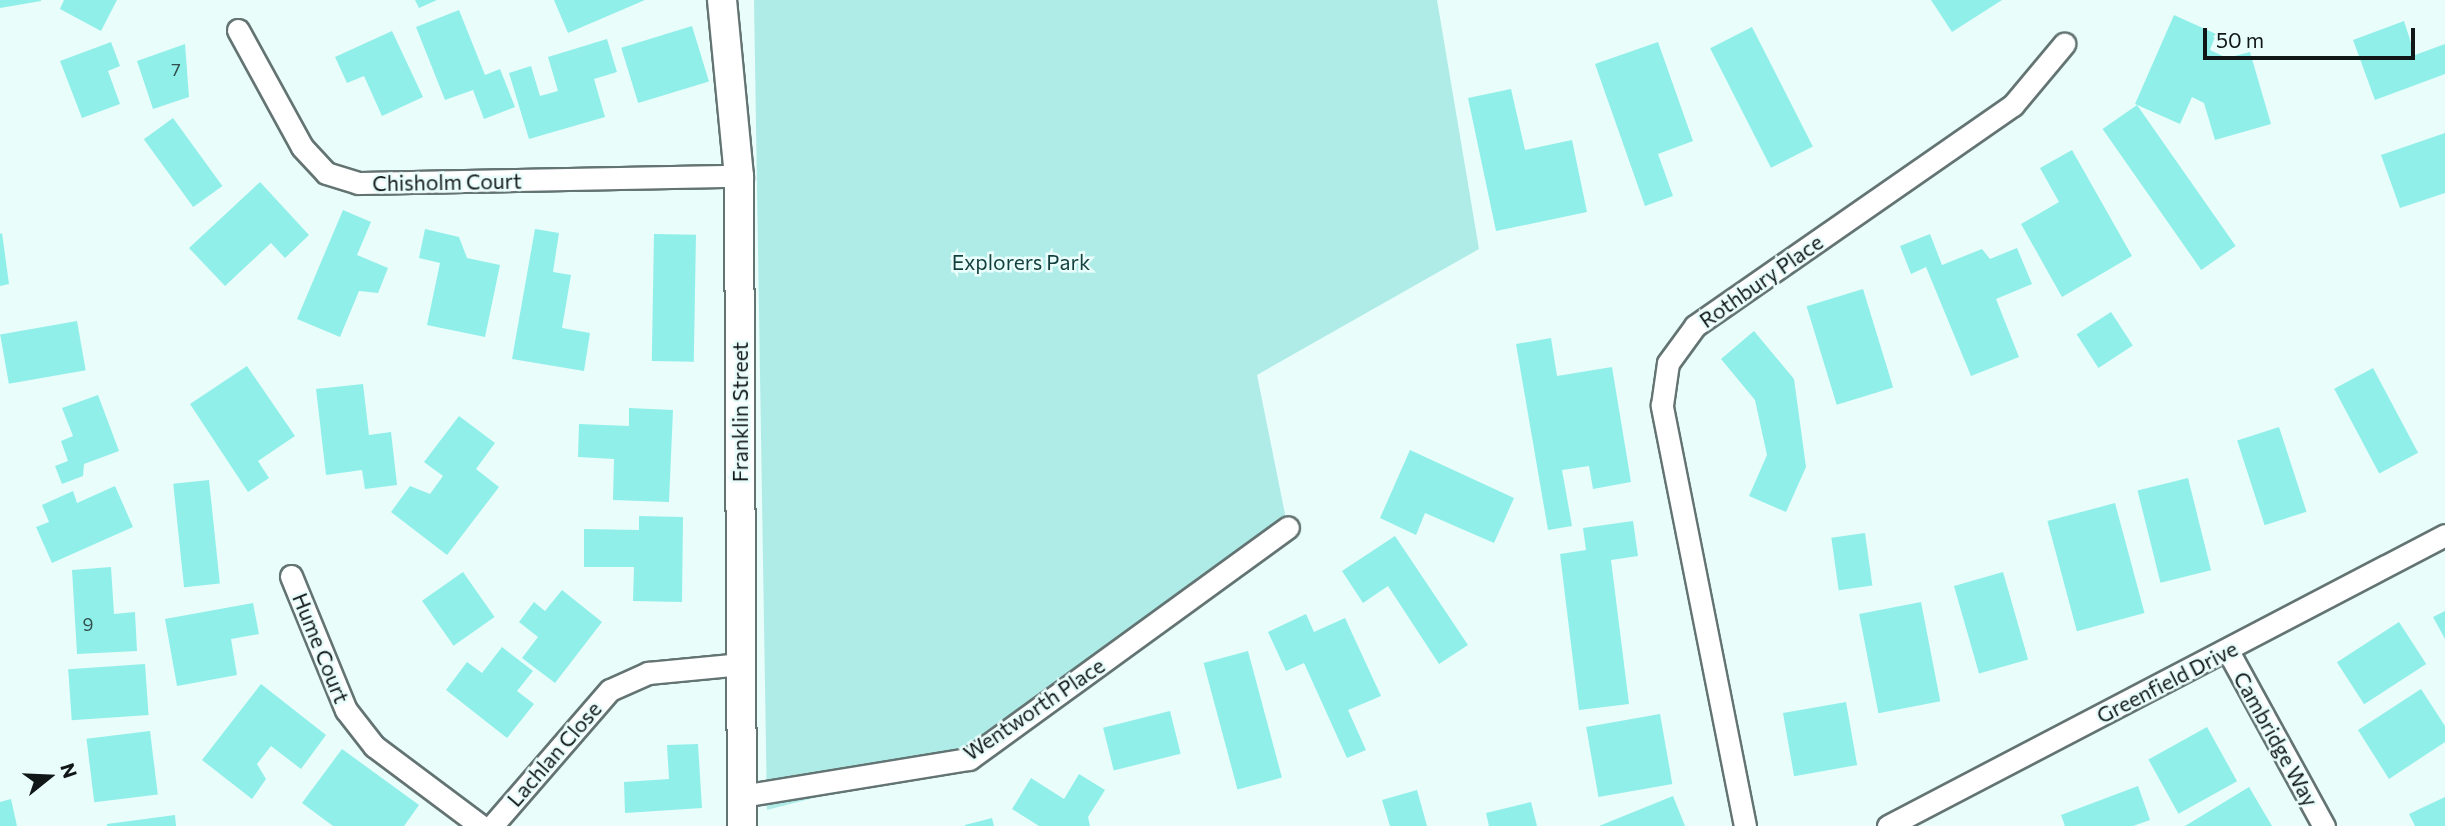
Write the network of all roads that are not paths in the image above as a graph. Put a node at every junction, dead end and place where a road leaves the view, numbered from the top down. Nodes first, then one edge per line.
1 (722, 0) edge
2 (238, 30) dead end
3 (2064, 44) dead end
4 (739, 176) junction
5 (1288, 527) dead end
6 (2445, 535) edge
7 (292, 576) dead end
8 (2228, 651) junction
9 (742, 664) junction
10 (742, 796) junction
11 (481, 826) edge
12 (492, 826) edge
13 (742, 826) edge
14 (1745, 826) edge
15 (1888, 826) edge
16 (2324, 826) edge

1 - 4 street, Franklin Street
2 - 4 street, Chisholm Court
3 - 14 street, Rothbury Place
4 - 9 street, Franklin Street
5 - 10 street, Wentworth Place
6 - 8 street, Greenfield Drive
7 - 11 street, Hume Court
8 - 15 street, Greenfield Drive
8 - 16 street, Cambridge Way
9 - 10 street, Franklin Street
9 - 12 street, Lachlan Close
10 - 13 street, Franklin Street

